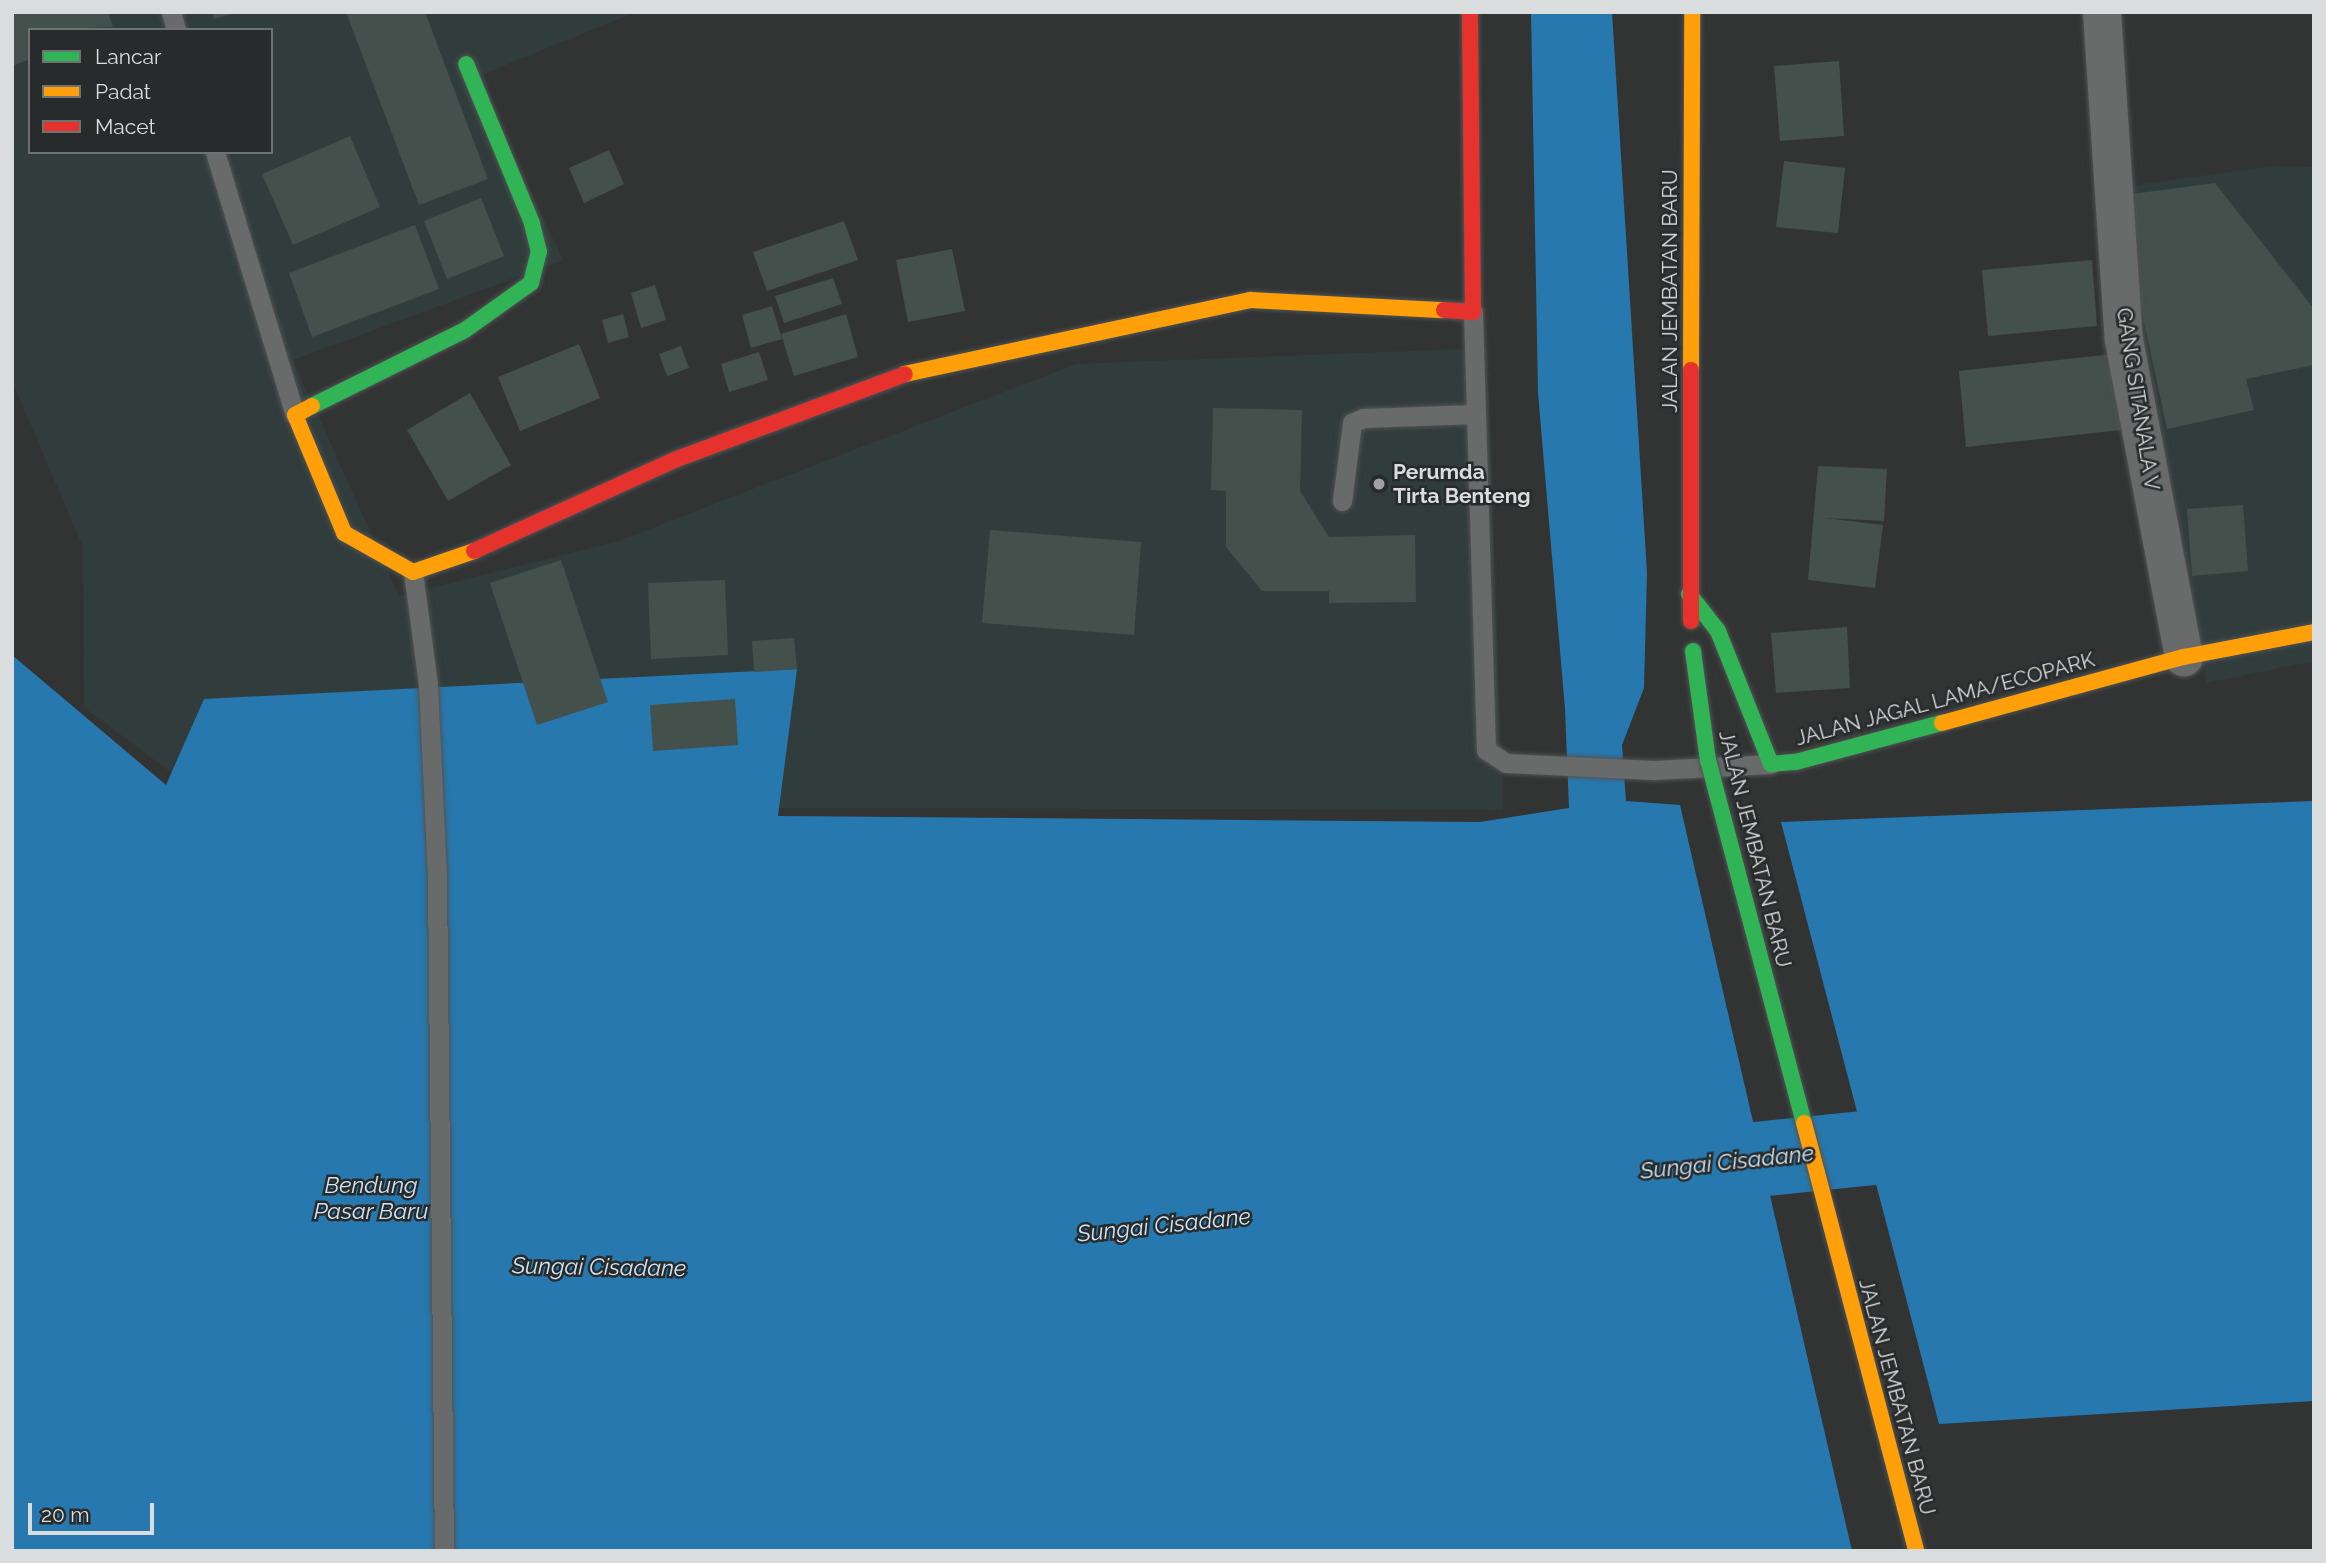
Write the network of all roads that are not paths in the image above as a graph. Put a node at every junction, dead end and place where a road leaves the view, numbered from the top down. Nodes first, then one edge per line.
1 (1470, 12) edge
2 (1692, 12) edge
3 (2102, 12) edge
4 (466, 64) dead end
5 (216, 154) edge
6 (1473, 312) junction
7 (295, 415) junction
8 (1476, 415) junction
9 (1342, 501) dead end
10 (413, 572) junction
11 (1689, 594) junction
12 (2314, 632) edge
13 (2184, 657) junction
14 (1771, 764) junction
15 (444, 1551) edge
16 (1916, 1551) edge

1 - 6 street
2 - 11 street, JALAN JEMBATAN BARU
3 - 13 street, GANG SITANALA V
4 - 7 street
5 - 7 lane
6 - 8 lane
6 - 10 street
7 - 10 street
8 - 9 lane
8 - 14 lane
10 - 15 lane
11 - 14 street, JALAN JAGAL LAMA/ECOPARK
11 - 16 street, JALAN JEMBATAN BARU, bridge
12 - 13 street, JALAN JAGAL LAMA/ECOPARK
13 - 14 street, JALAN JAGAL LAMA/ECOPARK

